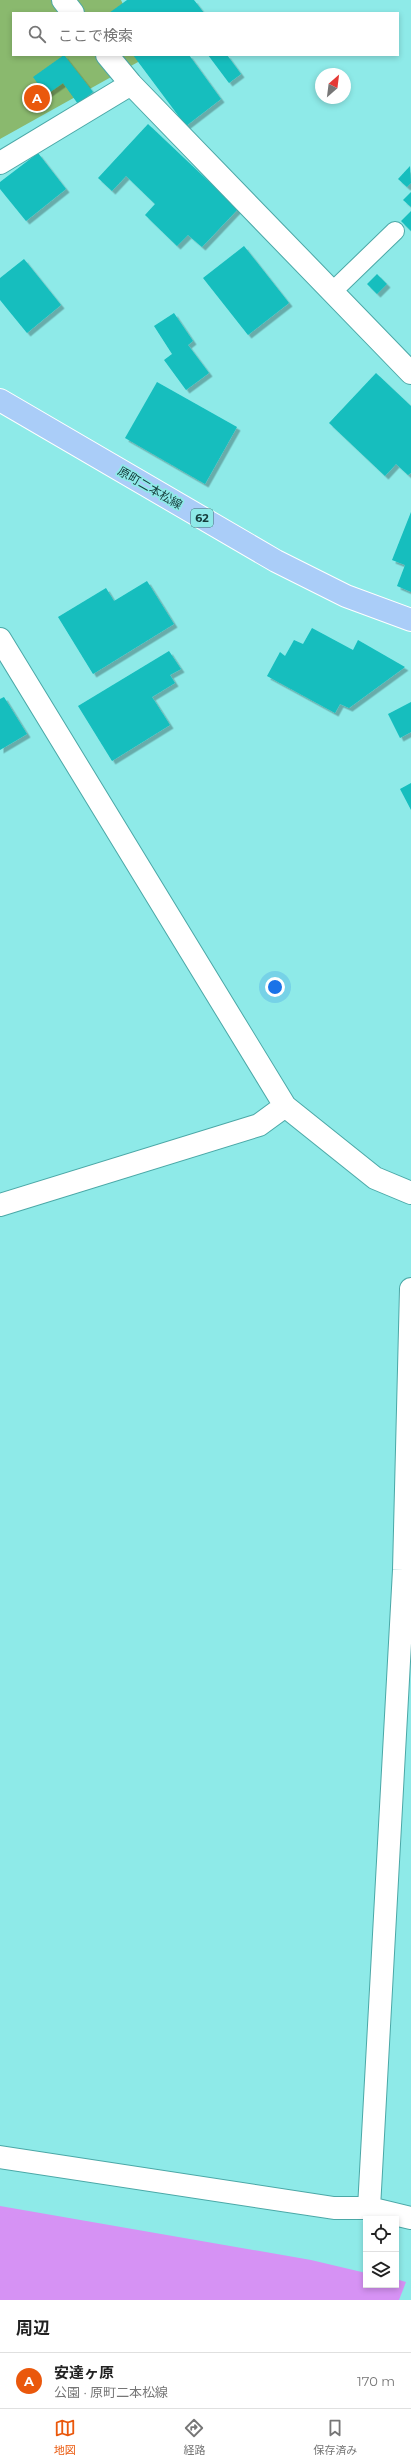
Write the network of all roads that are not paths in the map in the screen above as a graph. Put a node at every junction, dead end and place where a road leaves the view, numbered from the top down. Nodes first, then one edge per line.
1 (63, 0) edge
2 (72, 12) edge
3 (108, 56) edge
4 (131, 84) junction
5 (0, 163) edge
6 (395, 231) dead end
7 (333, 291) junction
8 (411, 373) edge
9 (0, 400) edge
10 (411, 620) edge
11 (0, 639) edge
12 (285, 1106) junction
13 (411, 1193) edge
14 (0, 1205) edge
15 (411, 1289) edge
16 (410, 1396) edge
17 (408, 1513) edge
18 (0, 2157) edge
19 (369, 2208) junction
20 (411, 2218) edge

1 - 2 street
3 - 4 street
4 - 5 street
4 - 7 street
6 - 7 lane
7 - 8 street
9 - 10 main road, 原町二本松線 / 62
11 - 12 street
12 - 13 street
12 - 14 street
15 - 16 street
16 - 17 street
17 - 19 street
18 - 19 street
19 - 20 street

